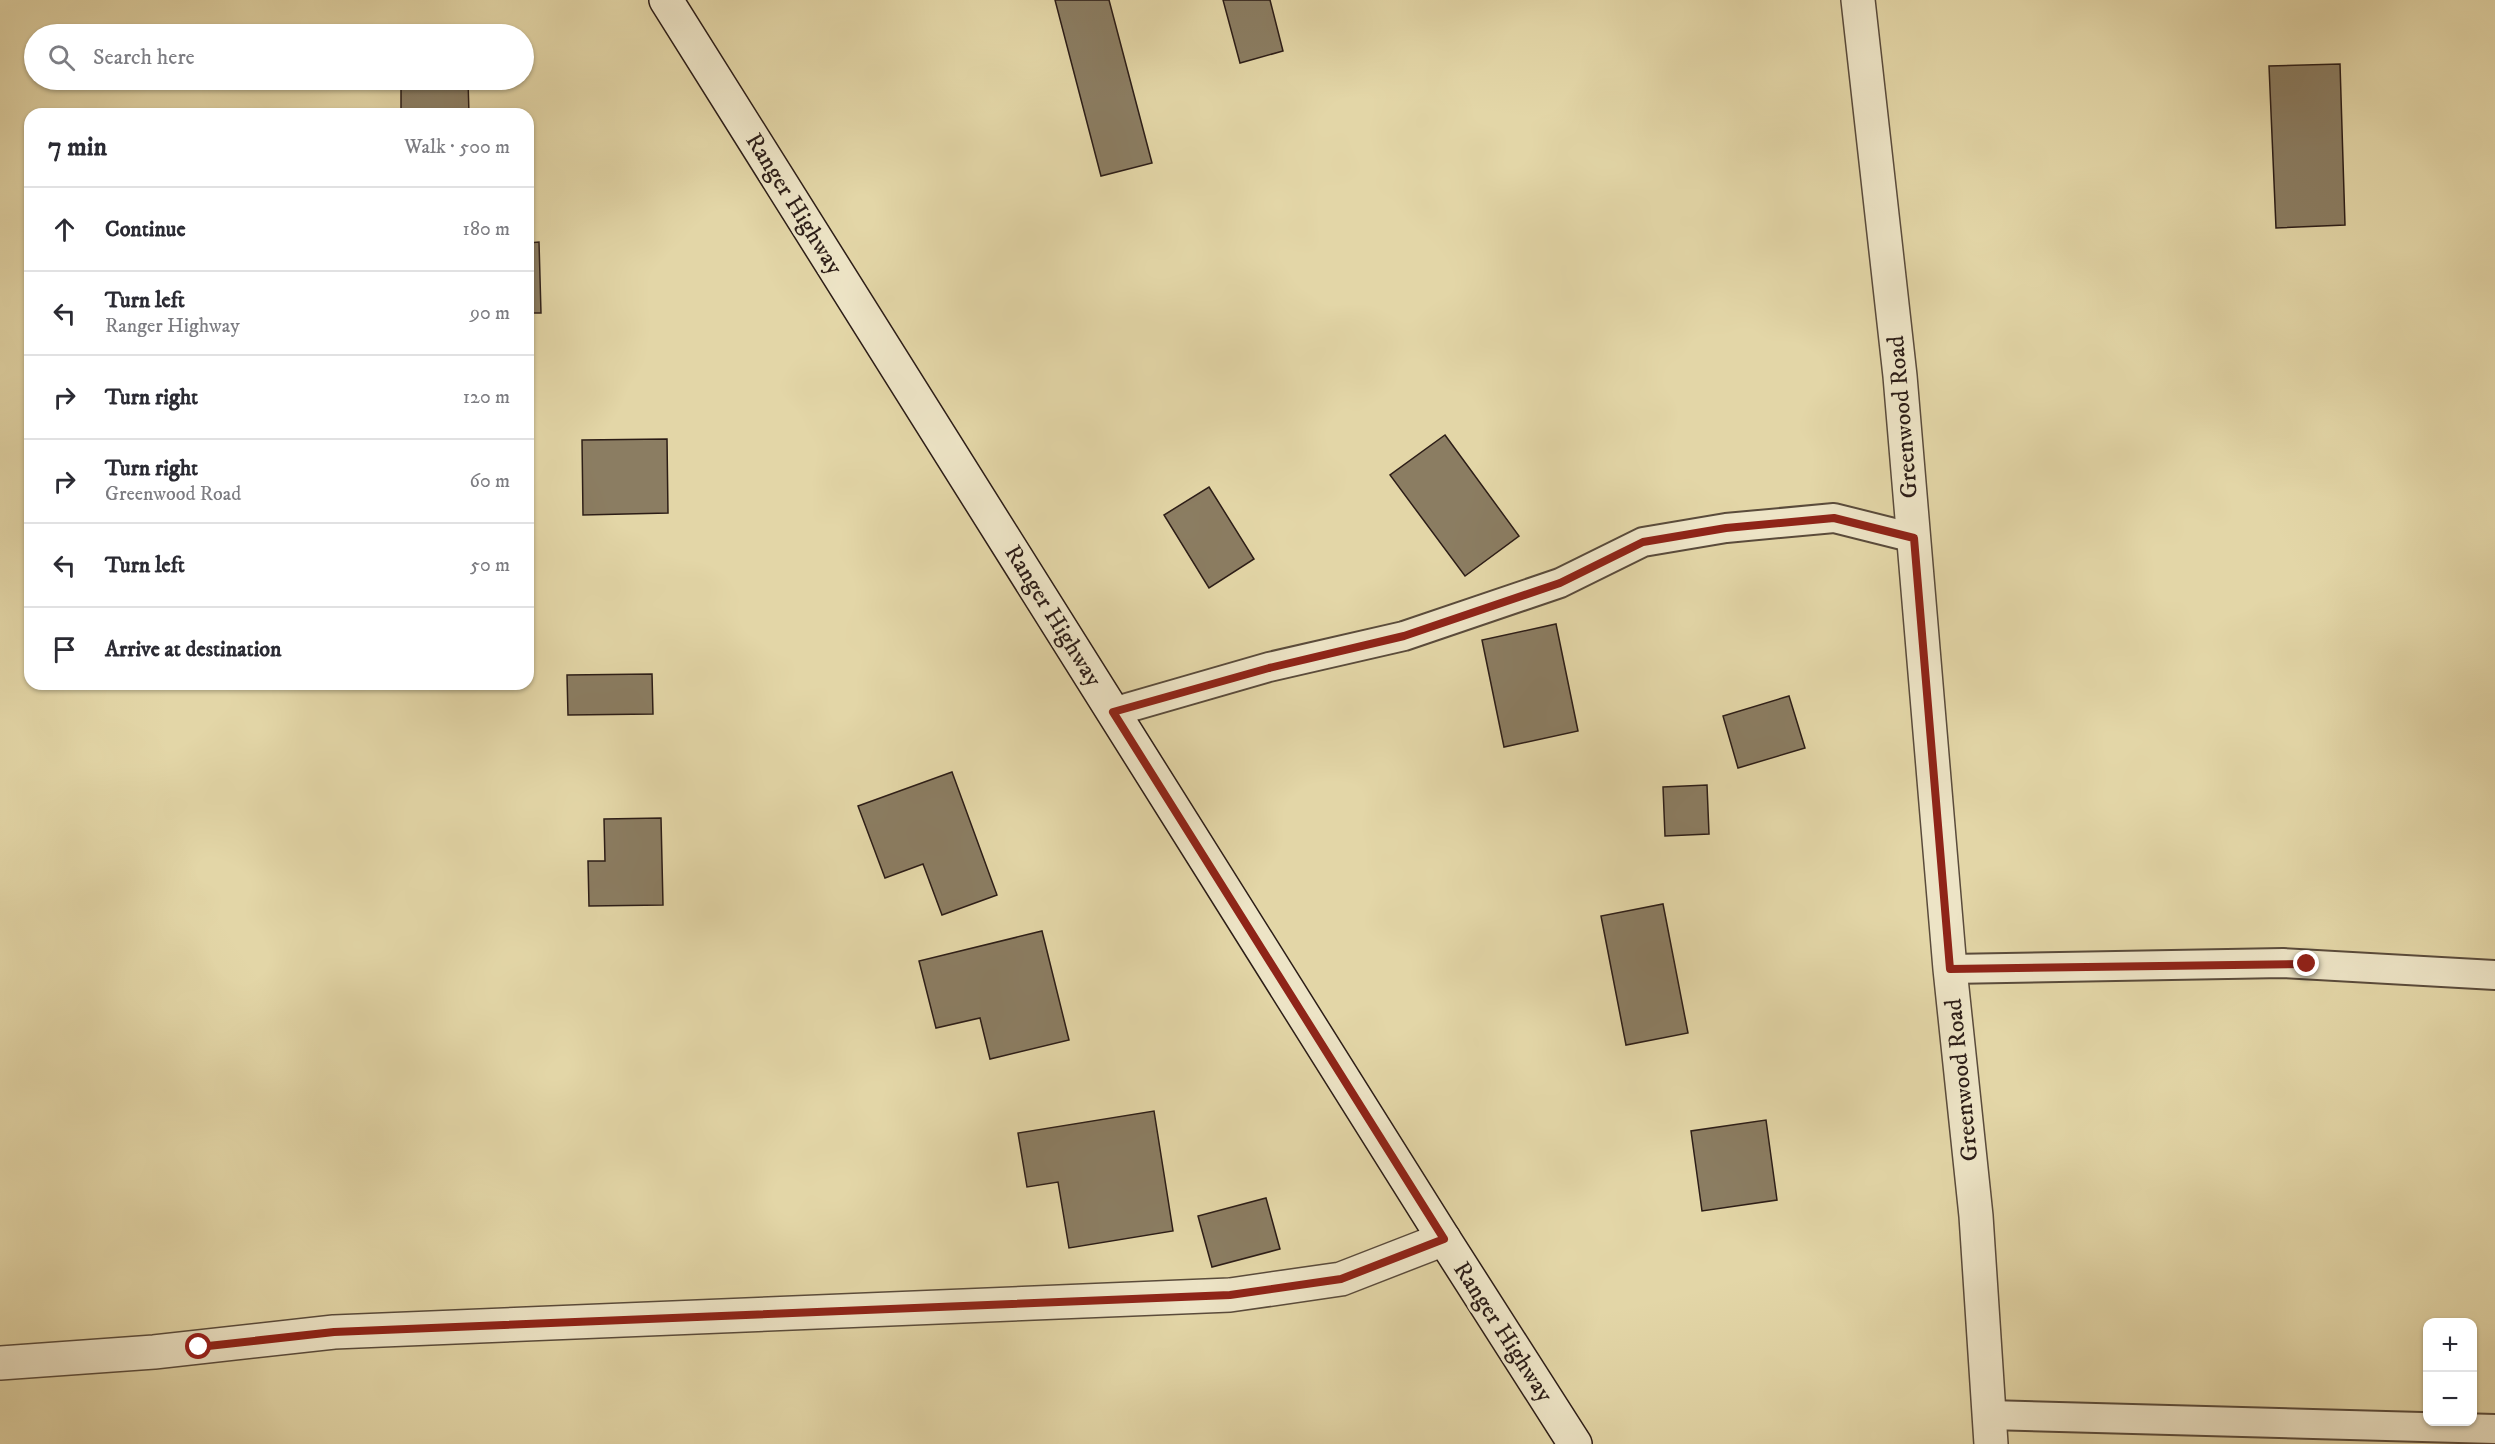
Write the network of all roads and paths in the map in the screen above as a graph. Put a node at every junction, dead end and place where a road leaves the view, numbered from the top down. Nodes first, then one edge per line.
1 (666, 0) edge
2 (1858, 0) edge
3 (1914, 538) junction
4 (1113, 712) junction
5 (1950, 969) junction
6 (2495, 975) edge
7 (1444, 1239) junction
8 (0, 1363) edge
9 (1990, 1429) edge
10 (2495, 1429) edge
11 (1575, 1444) edge

1 - 4 street, Ranger Highway
2 - 3 street, Greenwood Road
3 - 4 lane
3 - 5 street, Greenwood Road
4 - 7 street, Ranger Highway
5 - 6 lane
5 - 9 street, Greenwood Road
7 - 8 street
7 - 11 street, Ranger Highway
9 - 10 lane

